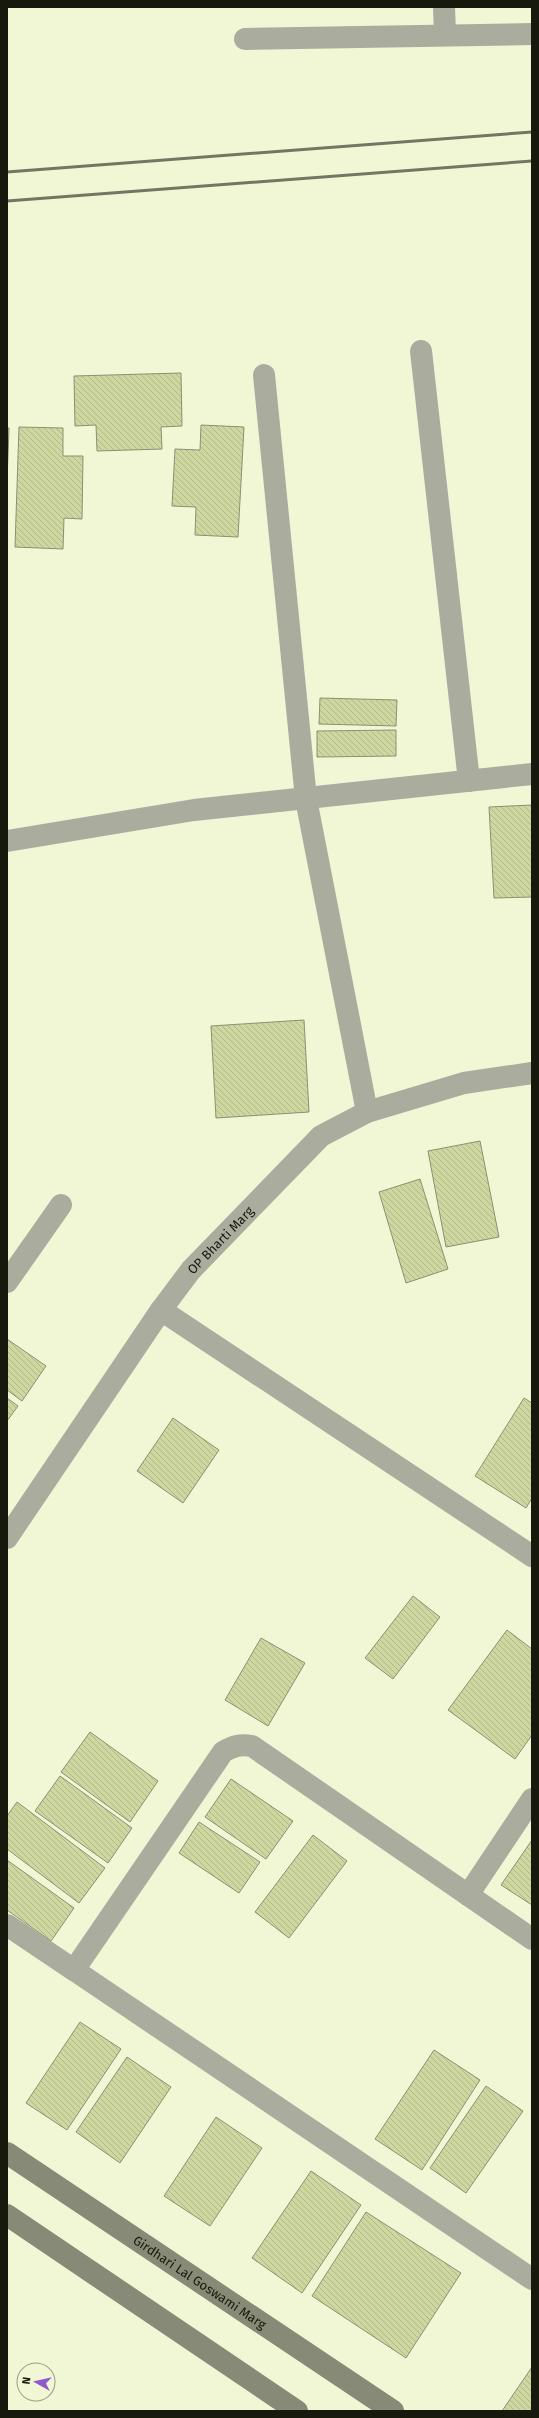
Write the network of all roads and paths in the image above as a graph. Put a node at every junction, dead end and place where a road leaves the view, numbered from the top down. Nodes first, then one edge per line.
1 (444, 7) edge
2 (445, 34) junction
3 (532, 34) edge
4 (245, 39) dead end
5 (421, 350) dead end
6 (264, 375) dead end
7 (532, 774) edge
8 (469, 781) junction
9 (306, 799) junction
10 (7, 841) edge
11 (532, 1074) edge
12 (367, 1112) junction
13 (61, 1205) dead end
14 (7, 1282) edge
15 (161, 1310) junction
16 (7, 1538) edge
17 (532, 1556) edge
18 (532, 1800) edge
19 (468, 1895) junction
20 (7, 1925) edge
21 (532, 1939) edge
22 (74, 1970) junction
23 (7, 2153) edge
24 (7, 2215) edge
25 (532, 2279) edge
26 (297, 2411) edge
27 (393, 2411) edge

1 - 2 street
2 - 3 street
2 - 4 street
5 - 8 street
6 - 9 street
7 - 8 street
8 - 9 street
9 - 10 street
9 - 12 street
11 - 12 street, OP Bharti Marg
12 - 15 street, OP Bharti Marg
13 - 14 street
15 - 16 street, OP Bharti Marg
15 - 17 street
18 - 19 street
19 - 21 street
19 - 22 street
20 - 22 street
22 - 25 street
23 - 27 main road, Girdhari Lal Goswami Marg
24 - 26 main road

